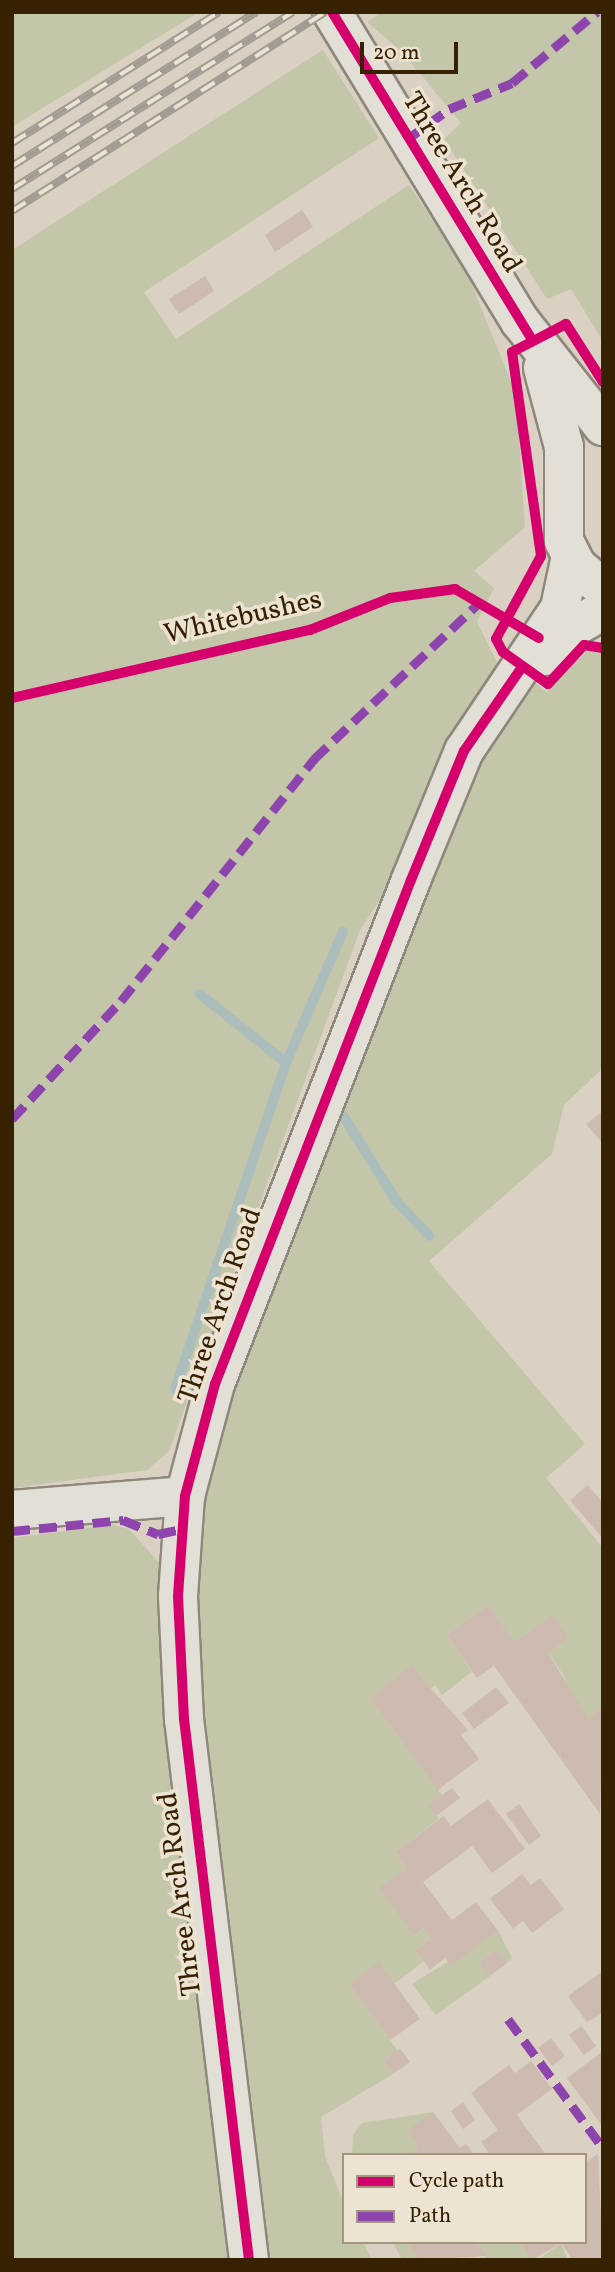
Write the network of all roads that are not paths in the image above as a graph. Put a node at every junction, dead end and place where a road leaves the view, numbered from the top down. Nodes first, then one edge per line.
1 (332, 12) edge
2 (532, 340) junction
3 (603, 426) edge
4 (603, 444) edge
5 (566, 474) junction
6 (570, 556) junction
7 (603, 589) edge
8 (603, 610) edge
9 (504, 699) junction
10 (185, 1496) junction
11 (12, 1510) edge
12 (249, 2260) edge

1 - 2 street, Three Arch Road
2 - 3 street, Three Arch Road
2 - 5 street, Three Arch Road
4 - 5 street
5 - 6 street, Three Arch Road
6 - 7 street
6 - 9 street, Three Arch Road
8 - 9 street, Three Arch Road
9 - 10 street, Three Arch Road
10 - 11 street
10 - 12 street, Three Arch Road

